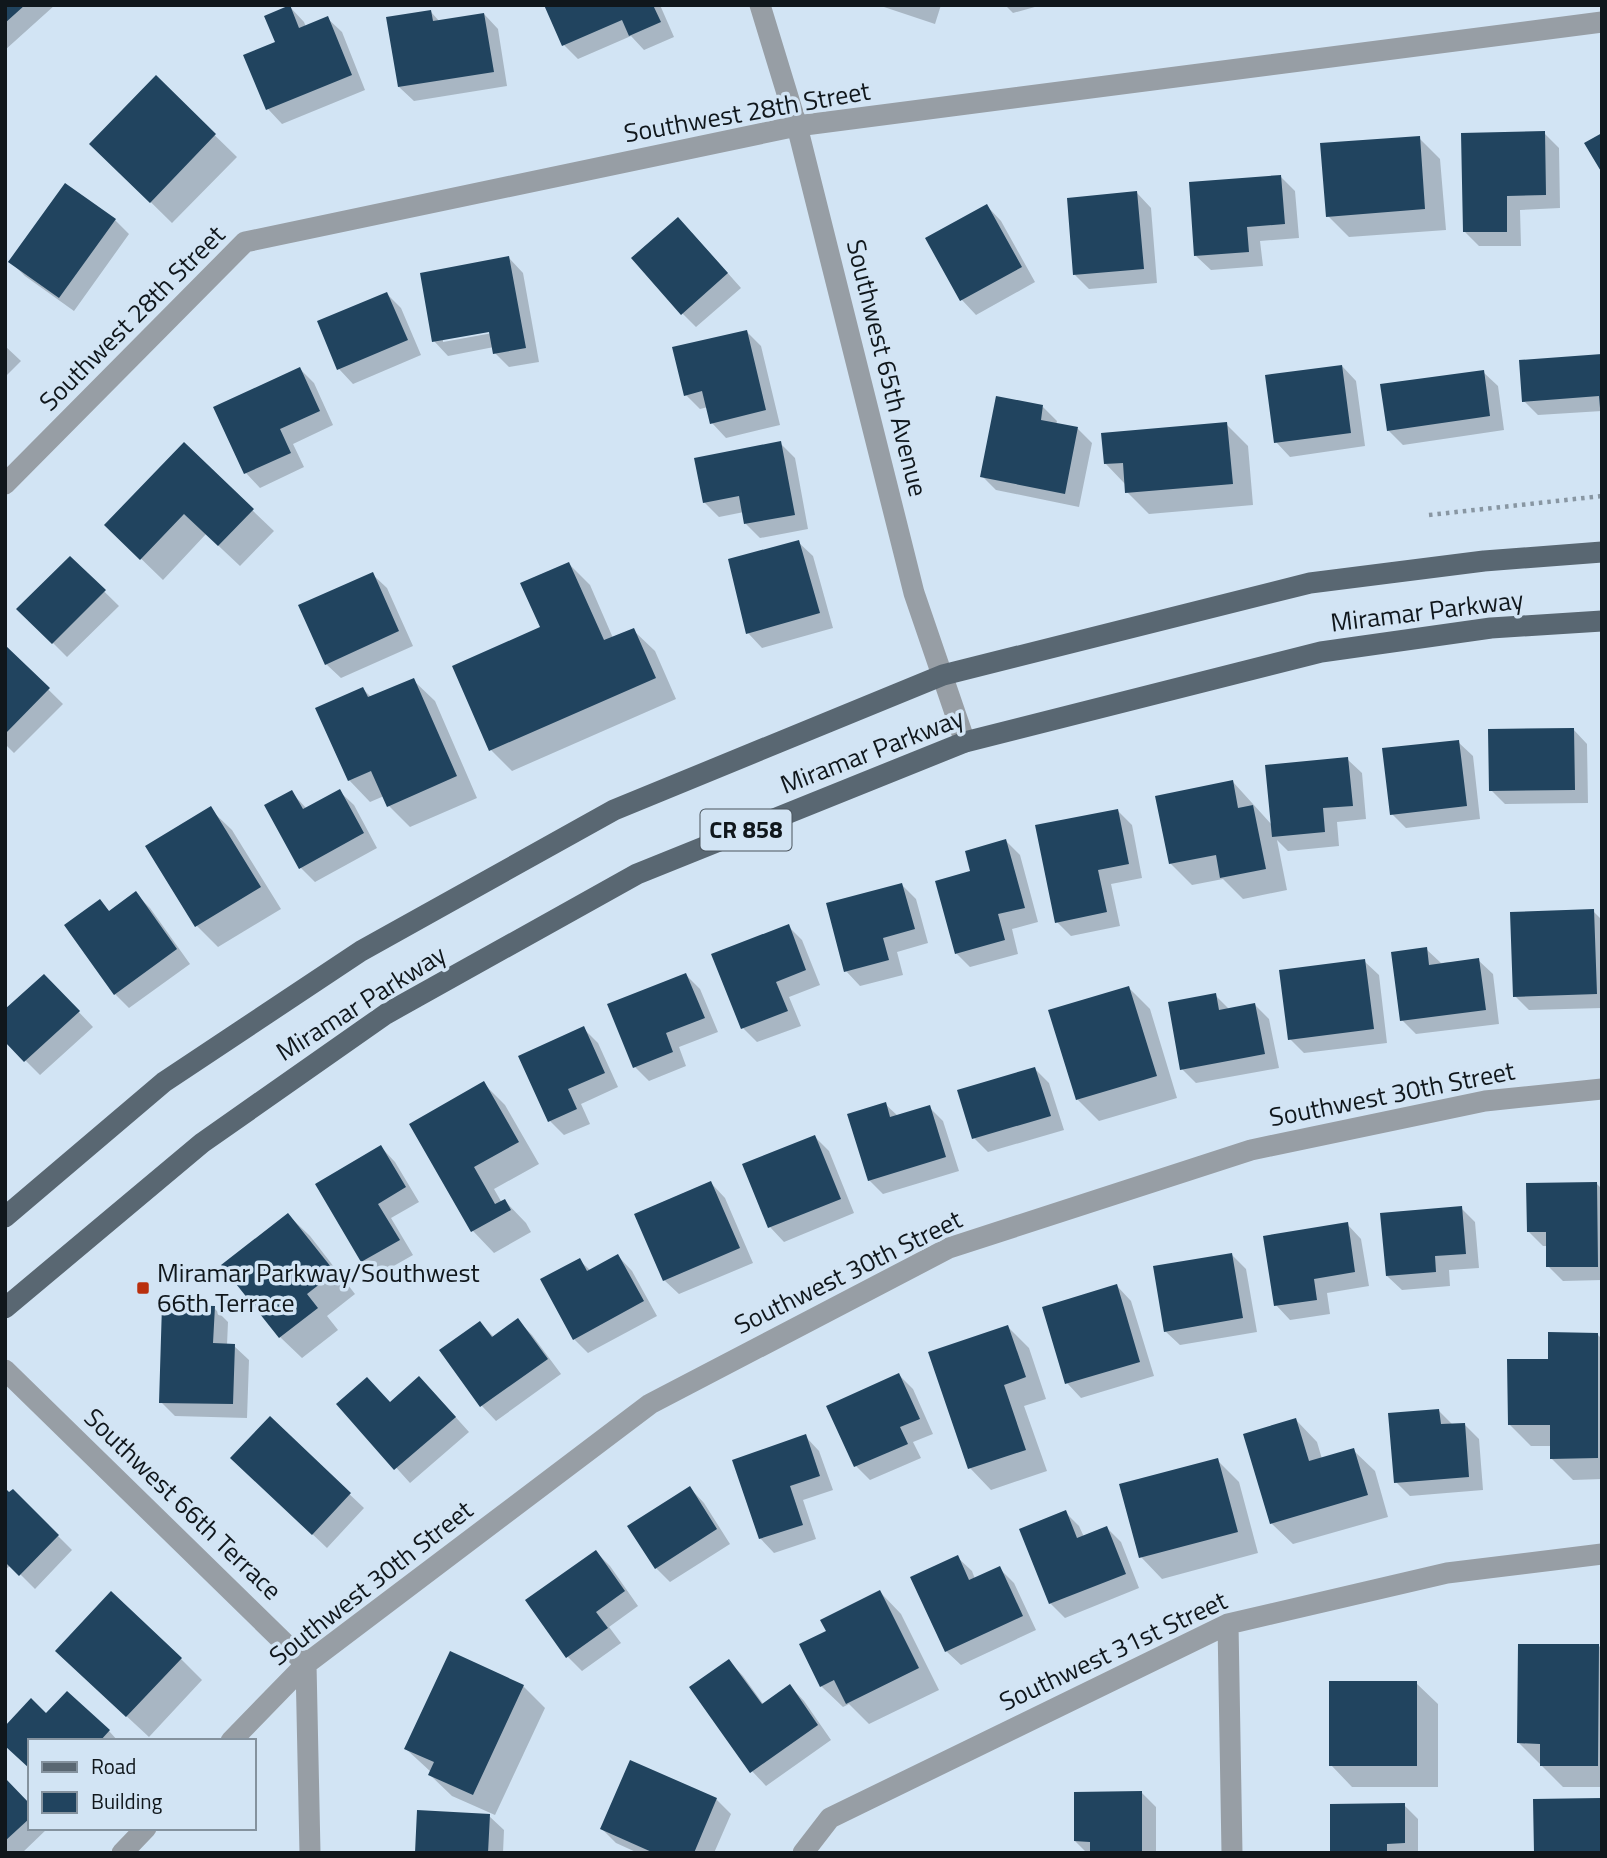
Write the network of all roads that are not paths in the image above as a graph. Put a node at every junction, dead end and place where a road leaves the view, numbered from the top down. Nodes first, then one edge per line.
1 (760, 5) edge
2 (1602, 22) edge
3 (797, 126) junction
4 (5, 484) edge
5 (1602, 552) edge
6 (1602, 621) edge
7 (943, 676) junction
8 (965, 742) junction
9 (1602, 1089) edge
10 (5, 1217) edge
11 (5, 1308) edge
12 (5, 1370) edge
13 (1602, 1554) edge
14 (1228, 1624) junction
15 (306, 1664) junction
16 (233, 1739) edge
17 (144, 1830) edge
18 (122, 1853) edge
19 (310, 1853) edge
20 (803, 1853) edge
21 (1232, 1853) edge

1 - 3 street, Southwest 65th Avenue
2 - 3 street, Southwest 28th Street
3 - 4 street, Southwest 28th Street
3 - 7 street, Southwest 65th Avenue
5 - 7 main road, Miramar Parkway / CR 858
6 - 8 main road, Miramar Parkway / CR 858
7 - 8 street, Southwest 65th Avenue
7 - 10 main road, Miramar Parkway / CR 858
8 - 11 main road, Miramar Parkway / CR 858
9 - 15 street, Southwest 30th Street
12 - 15 street, Southwest 66th Terrace
13 - 14 street, Southwest 31st Street
14 - 20 street, Southwest 31st Street
14 - 21 street
15 - 16 street, Southwest 30th Street
15 - 19 street
17 - 18 street

